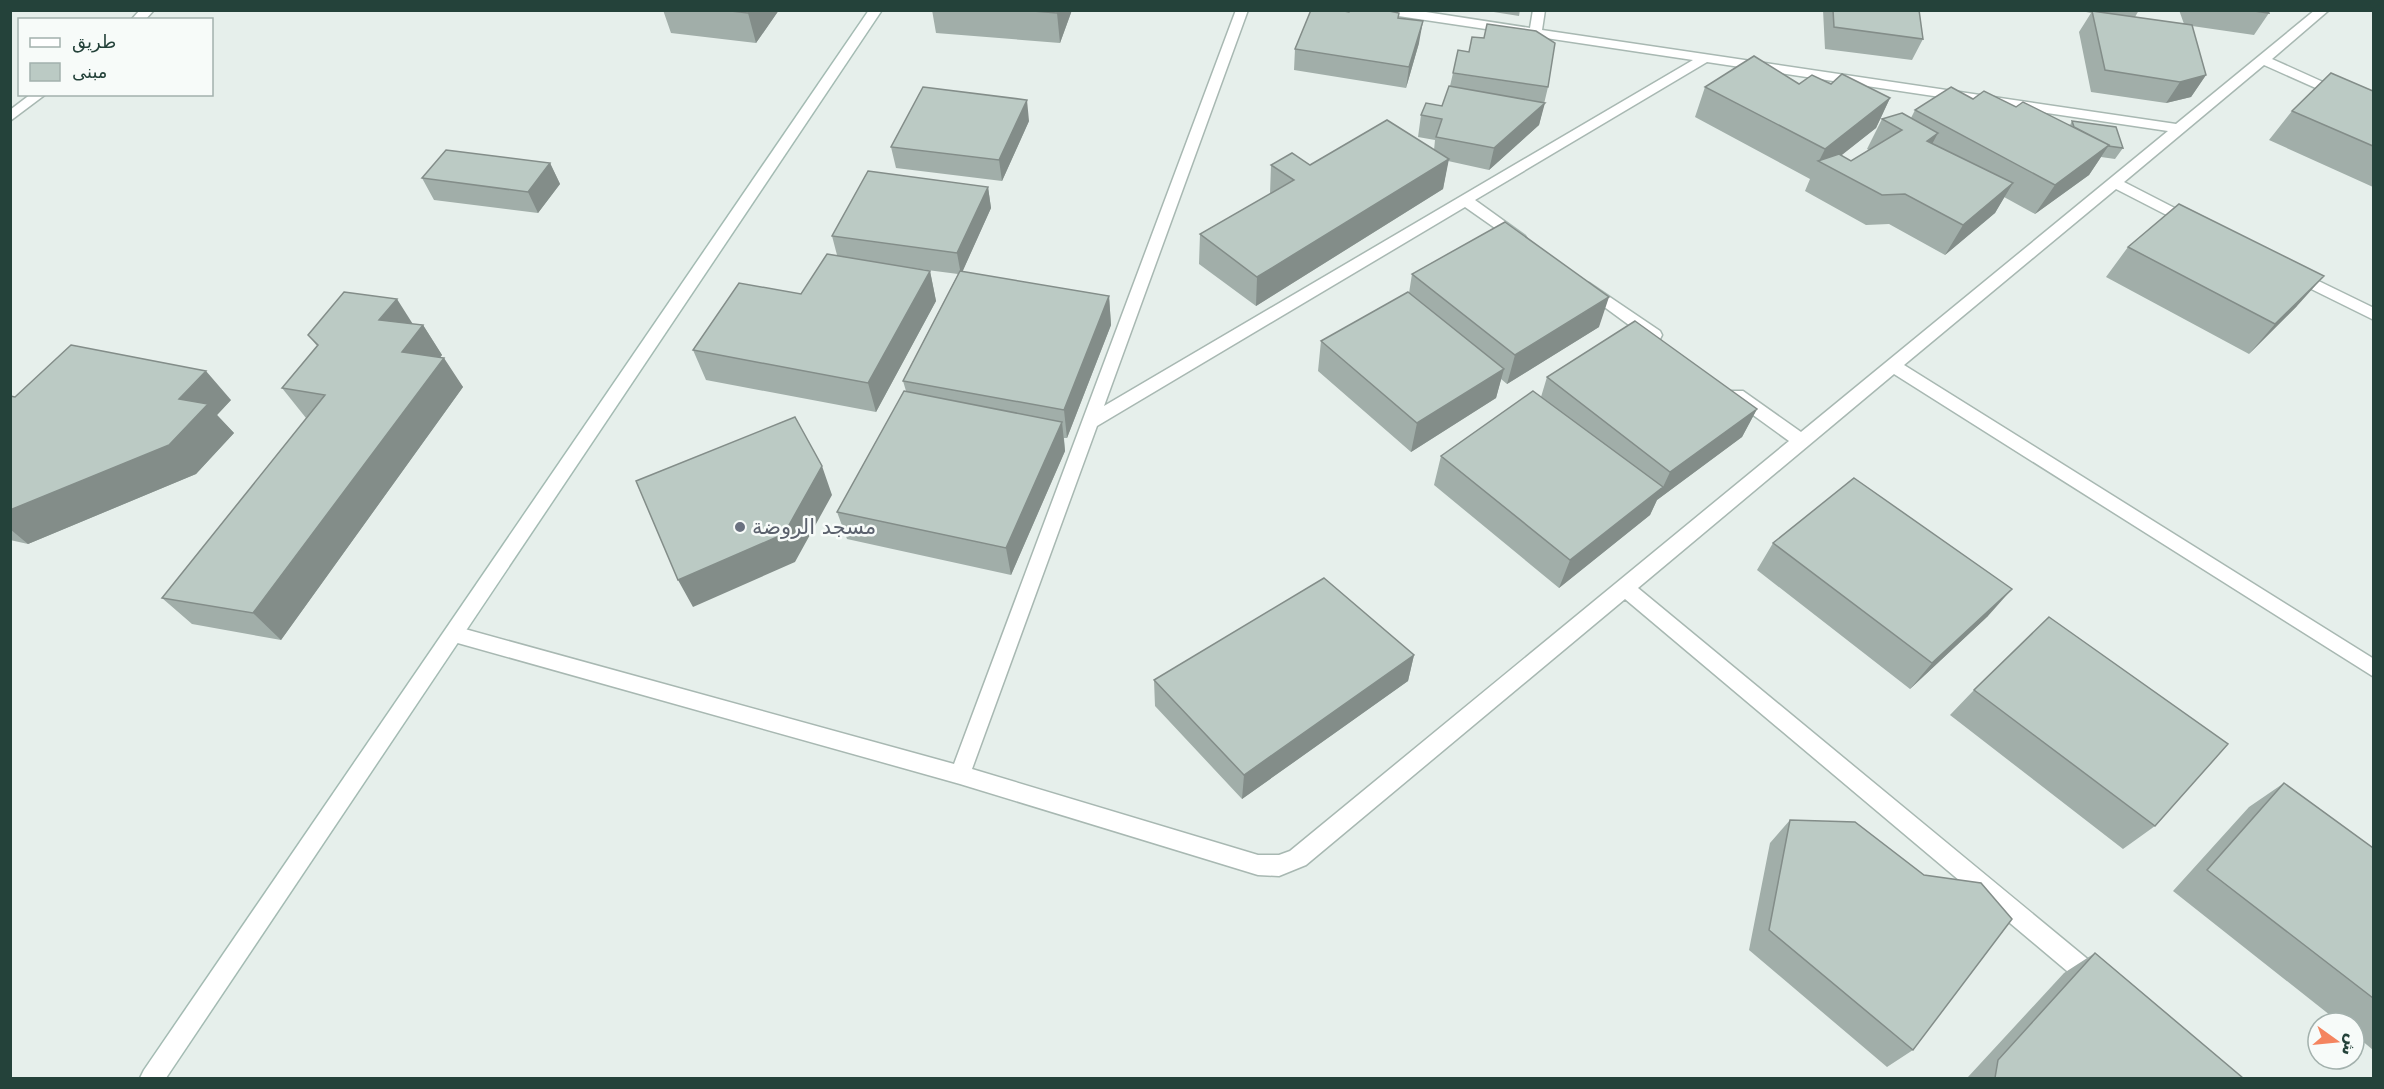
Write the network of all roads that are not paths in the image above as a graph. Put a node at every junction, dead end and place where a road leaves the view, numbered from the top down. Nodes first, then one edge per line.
1 (876, 10) edge
2 (1242, 10) edge
3 (1385, 10) edge
4 (1539, 10) edge
5 (2323, 10) edge
6 (1534, 33) junction
7 (1706, 58) junction
8 (2263, 60) junction
9 (37, 96) edge
10 (2373, 110) edge
11 (10, 117) edge
12 (2181, 129) junction
13 (2115, 183) junction
14 (1465, 200) junction
15 (2208, 231) edge
16 (1532, 248) edge
17 (2280, 267) edge
18 (1580, 282) edge
19 (2373, 315) edge
20 (1666, 344) edge
21 (1893, 366) junction
22 (1724, 386) edge
23 (1090, 422) junction
24 (1801, 441) junction
25 (1623, 587) junction
26 (454, 634) junction
27 (2373, 669) edge
28 (960, 776) junction
29 (2112, 994) edge
30 (152, 1078) edge

1 - 26 street
2 - 23 street
3 - 6 street
4 - 6 street
5 - 8 street
6 - 7 street
7 - 12 street
7 - 14 street
8 - 10 street
8 - 12 street
9 - 11 street
12 - 13 street
13 - 15 street
13 - 21 street
14 - 16 street
14 - 23 street
17 - 19 street
18 - 20 street
21 - 24 street
21 - 27 street
22 - 24 street
23 - 28 street
24 - 25 street
25 - 28 street
25 - 29 street
26 - 28 street
26 - 30 street

